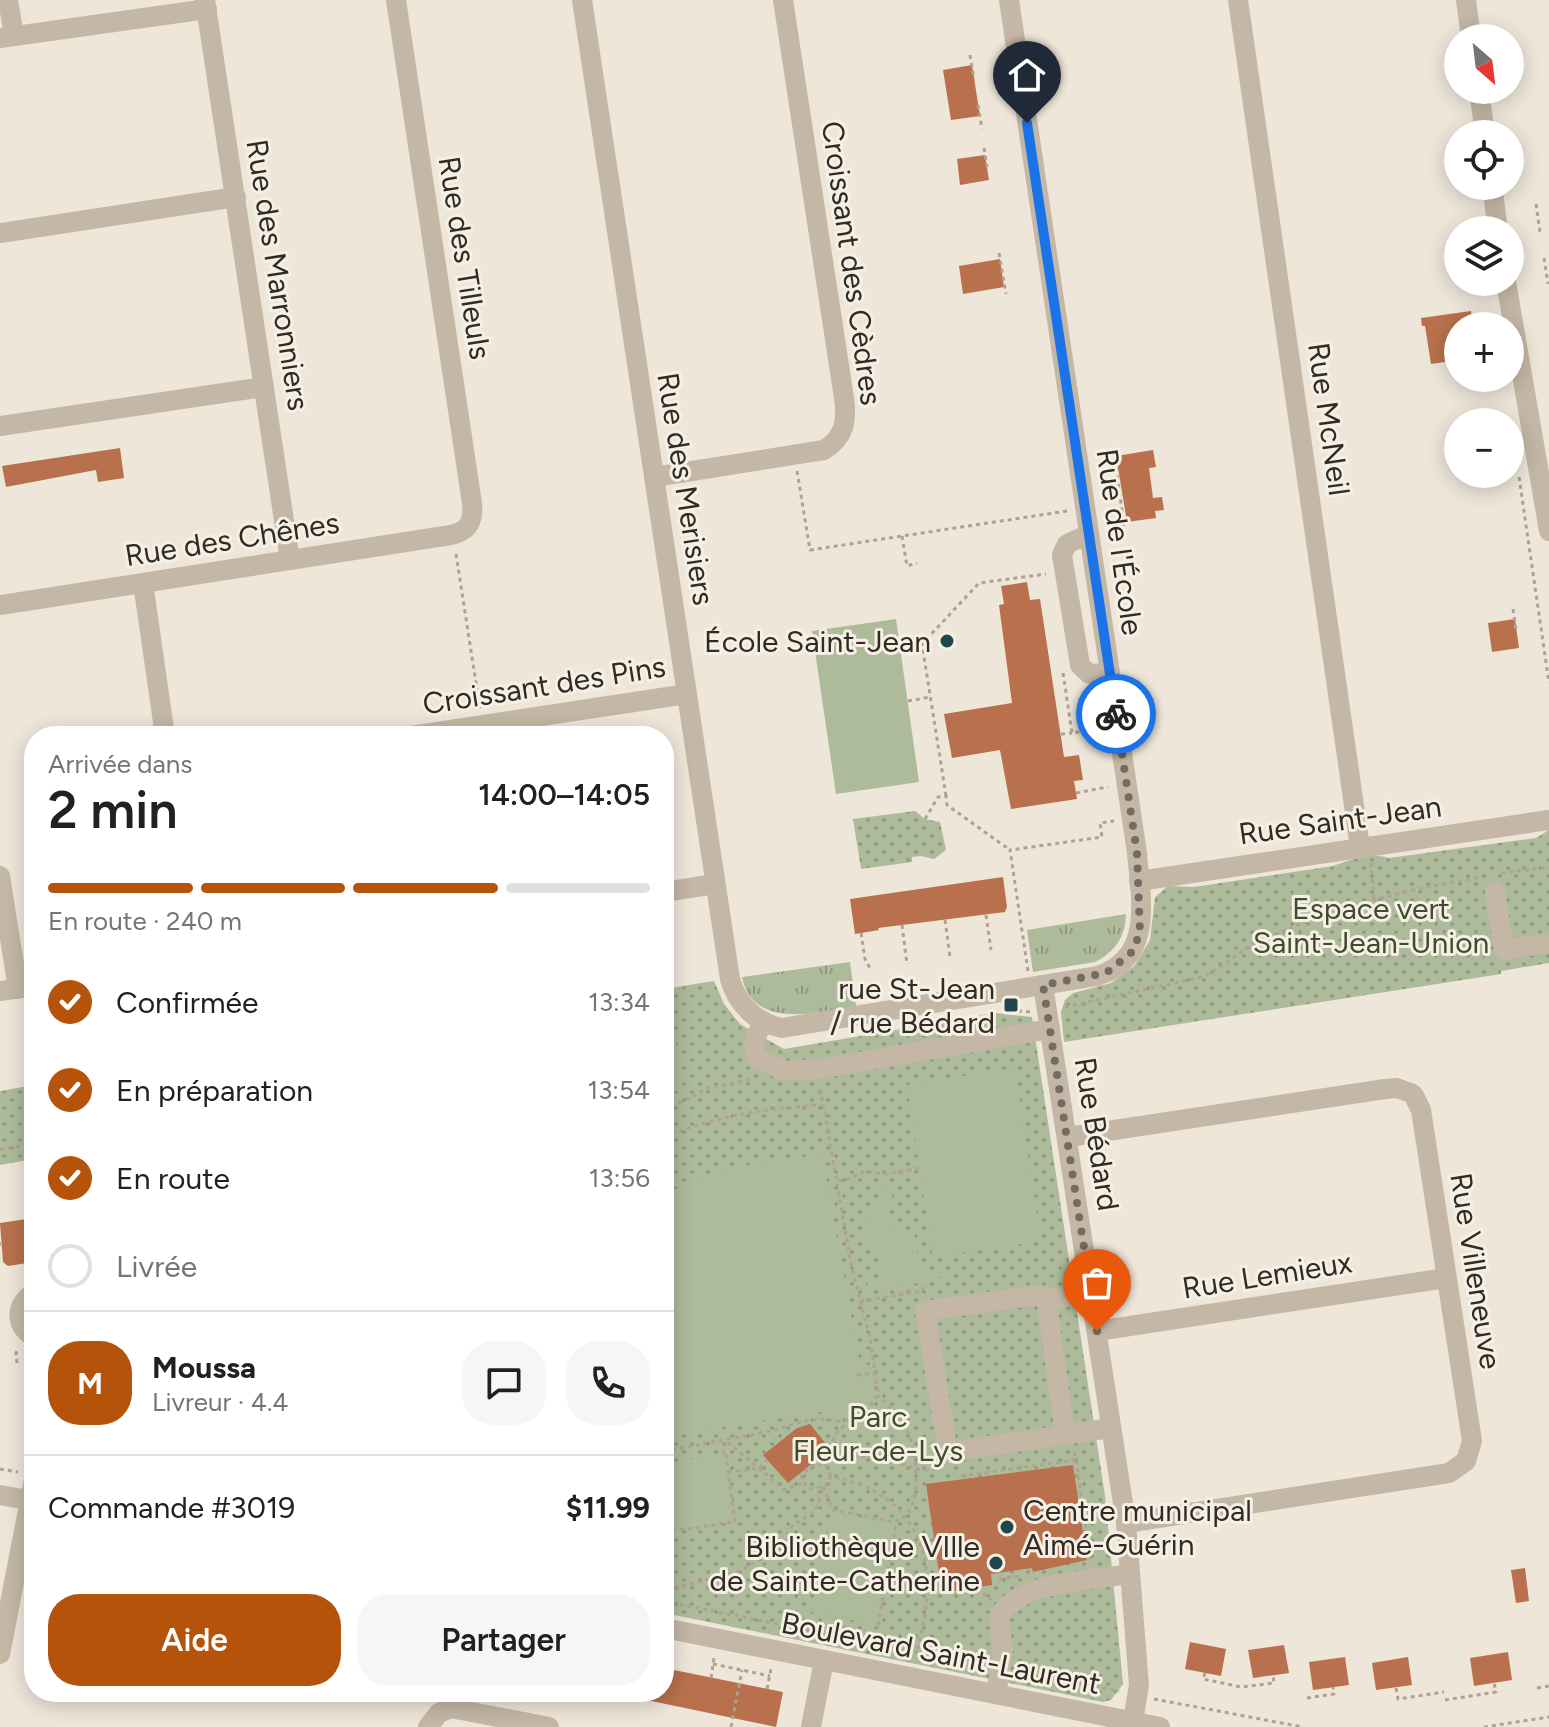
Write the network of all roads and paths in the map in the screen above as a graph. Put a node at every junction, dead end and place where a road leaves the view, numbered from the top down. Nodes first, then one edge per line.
1 (8, 0) edge
2 (396, 0) edge
3 (582, 0) edge
4 (783, 0) edge
5 (1009, 0) edge
6 (1238, 0) edge
7 (1466, 0) edge
8 (206, 4) edge
9 (1469, 24) edge
10 (7, 37) edge
11 (970, 55) dead end
12 (974, 79) dead end
13 (978, 105) dead end
14 (982, 129) dead end
15 (984, 148) dead end
16 (987, 167) dead end
17 (236, 197) junction
18 (1536, 204) dead end
19 (1540, 232) dead end
20 (0, 233) edge
21 (999, 253) dead end
22 (1544, 258) dead end
23 (1548, 284) edge
24 (1006, 294) dead end
25 (1508, 296) edge
26 (264, 387) junction
27 (0, 426) edge
28 (1114, 452) dead end
29 (796, 467) dead end
30 (654, 477) junction
31 (1521, 488) edge
32 (1073, 510) dead end
33 (470, 525) joint
34 (1124, 526) dead end
35 (1549, 531) edge
36 (1089, 534) junction
37 (902, 536) junction
38 (455, 546) dead end
39 (290, 560) junction
40 (917, 563) dead end
41 (1033, 576) dead end
42 (143, 583) junction
43 (0, 605) edge
44 (1513, 609) dead end
45 (1516, 630) dead end
46 (1109, 673) junction
47 (1549, 683) edge
48 (687, 694) junction
49 (931, 697) junction
50 (908, 701) dead end
51 (480, 713) dead end
52 (164, 726) edge
53 (477, 726) edge
54 (1072, 733) dead end
55 (1061, 734) dead end
56 (1109, 787) dead end
57 (1076, 793) dead end
58 (946, 796) junction
59 (925, 819) dead end
60 (1120, 820) dead end
61 (1549, 820) edge
62 (1010, 850) junction
63 (1365, 851) junction
64 (1549, 867) edge
65 (0, 876) edge
66 (1139, 881) junction
67 (1492, 881) junction
68 (715, 884) junction
69 (674, 890) edge
70 (1374, 899) junction
71 (986, 915) dead end
72 (945, 920) dead end
73 (902, 925) dead end
74 (861, 933) dead end
75 (1549, 943) edge
76 (991, 950) dead end
77 (950, 957) dead end
78 (907, 964) dead end
79 (871, 970) dead end
80 (1036, 980) junction
81 (17, 989) edge
82 (1061, 1008) dead end
83 (763, 1021) junction
84 (1050, 1029) junction
85 (758, 1078) dead end
86 (819, 1084) dead end
87 (822, 1105) junction
88 (674, 1106) edge
89 (674, 1133) edge
90 (1068, 1137) junction
91 (24, 1145) edge
92 (0, 1149) edge
93 (920, 1168) dead end
94 (837, 1181) junction
95 (1446, 1278) junction
96 (922, 1283) dead end
97 (876, 1289) dead end
98 (1091, 1293) junction
99 (878, 1296) junction
100 (1046, 1297) junction
101 (860, 1301) junction
102 (24, 1303) edge
103 (24, 1329) edge
104 (1097, 1331) junction
105 (876, 1373) junction
106 (857, 1375) dead end
107 (878, 1395) junction
108 (851, 1419) junction
109 (789, 1424) junction
110 (1111, 1428) junction
111 (791, 1433) dead end
112 (1069, 1438) junction
113 (726, 1441) junction
114 (674, 1449) edge
115 (835, 1455) junction
116 (767, 1460) dead end
117 (840, 1460) dead end
118 (1076, 1460) junction
119 (825, 1464) junction
120 (759, 1468) junction
121 (0, 1469) edge
122 (917, 1470) junction
123 (728, 1472) junction
124 (24, 1475) edge
125 (831, 1476) junction
126 (961, 1476) dead end
127 (803, 1482) junction
128 (823, 1487) junction
129 (0, 1495) edge
130 (24, 1500) edge
131 (906, 1517) junction
132 (896, 1522) junction
133 (1126, 1523) junction
134 (674, 1531) edge
135 (24, 1539) edge
136 (1091, 1565) dead end
137 (998, 1573) dead end
138 (1030, 1574) dead end
139 (1130, 1574) junction
140 (999, 1579) junction
141 (674, 1588) edge
142 (977, 1588) dead end
143 (1001, 1589) dead end
144 (1002, 1599) dead end
145 (674, 1604) edge
146 (878, 1625) dead end
147 (674, 1630) edge
148 (838, 1636) junction
149 (917, 1652) junction
150 (0, 1654) edge
151 (830, 1654) junction
152 (713, 1664) dead end
153 (984, 1666) dead end
154 (742, 1670) junction
155 (1014, 1672) dead end
156 (1205, 1673) dead end
157 (1273, 1675) dead end
158 (770, 1676) dead end
159 (1494, 1683) dead end
160 (1549, 1686) edge
161 (1333, 1687) dead end
162 (1396, 1688) dead end
163 (1537, 1688) dead end
164 (1123, 1692) dead end
165 (1444, 1692) dead end
166 (996, 1694) junction
167 (1152, 1698) dead end
168 (1307, 1698) dead end
169 (1445, 1700) dead end
170 (1549, 1717) edge
171 (1133, 1721) junction
172 (428, 1727) edge
173 (549, 1727) edge
174 (731, 1727) edge
175 (811, 1727) edge
176 (1160, 1727) edge
177 (1303, 1727) edge
178 (1484, 1727) edge

1 - 10 street
2 - 33 street, Rue des Tilleuls
3 - 30 street, Rue des Merisiers
4 - 30 street, Croissant des Cèdres
5 - 36 street, Rue de l'École
6 - 63 street, Rue McNeil
7 - 9 street
8 - 10 street
8 - 17 street, Rue des Marronniers
11 - 12 path
13 - 14 path
15 - 16 path
17 - 20 street
17 - 26 street, Rue des Marronniers
18 - 19 path
21 - 24 path
22 - 23 path
25 - 35 street
26 - 27 street
26 - 39 street, Rue des Marronniers
28 - 34 path
29 - 37 path
30 - 48 street, Rue des Merisiers
31 - 47 path
32 - 37 path
33 - 39 street, Rue des Chênes
36 - 46 street, Rue de l'École
36 - 46 street
37 - 40 path
38 - 51 path
39 - 42 street, Rue des Chênes
41 - 49 path
42 - 43 street, Rue des Chênes
42 - 52 street
44 - 45 path
46 - 66 street, Rue de l'École
48 - 53 street, Croissant des Pins
48 - 68 street, Rue des Merisiers
49 - 50 path
49 - 58 path
54 - 55 path
56 - 57 path
58 - 59 path
58 - 62 path
60 - 62 path
61 - 63 street, Rue Saint-Jean
62 - 80 path
63 - 66 street, Rue Saint-Jean
63 - 70 path
64 - 67 path
65 - 81 street
66 - 80 street, Rue de l'École
67 - 70 path
67 - 75 street
68 - 69 street
68 - 83 street, Rue des Merisiers
70 - 82 path
71 - 76 path
72 - 77 path
73 - 78 path
74 - 79 path
80 - 83 street, Rue de l'École
80 - 84 street, Rue Bédard
83 - 84 street
84 - 90 street, Rue Bédard
85 - 88 path
86 - 87 path
87 - 89 path
87 - 94 path
90 - 95 street, Rue Villeneuve
90 - 98 street, Rue Bédard
91 - 92 path
93 - 94 path
94 - 101 path
95 - 104 street, Rue Lemieux
95 - 133 street, Rue Villeneuve
96 - 99 path
97 - 99 path
98 - 100 street
98 - 104 street, Rue Bédard
99 - 101 path
100 - 112 street
100 - 112 street
101 - 105 path
102 - 103 street
104 - 110 street, Rue Bédard
105 - 106 path
105 - 107 path
107 - 108 path
107 - 122 path
108 - 109 path
108 - 115 path
109 - 111 path
109 - 113 path
110 - 112 street
110 - 133 street, Rue Bédard
112 - 118 path
113 - 114 path
113 - 120 path
113 - 123 path
115 - 117 path
115 - 119 path
115 - 122 path
116 - 120 path
118 - 126 path
118 - 136 path
119 - 125 path
119 - 127 path
120 - 123 path
120 - 127 path
121 - 124 path
122 - 131 path
123 - 134 path
125 - 128 path
125 - 131 path
127 - 128 path
128 - 132 path
128 - 141 path
129 - 130 street
131 - 132 path
131 - 149 path
132 - 146 path
133 - 139 street, Rue Bédard
135 - 150 street
137 - 140 path
138 - 140 path
139 - 166 street
139 - 171 street, Rue Bédard
140 - 143 path
142 - 144 path
145 - 148 path, Boulevard Saint-Laurent
147 - 151 street, Boulevard Saint-Laurent
148 - 149 path, Boulevard Saint-Laurent
148 - 151 path
149 - 153 path, Boulevard Saint-Laurent
151 - 166 street, Boulevard Saint-Laurent
151 - 175 street
152 - 154 path
154 - 158 path
154 - 174 path
155 - 164 path, Boulevard Saint-Laurent
156 - 157 path
159 - 169 path
160 - 163 path
161 - 168 path
162 - 165 path
166 - 171 street, Boulevard Saint-Laurent
167 - 177 path
170 - 178 path
171 - 176 street, Boulevard Saint-Laurent
172 - 173 street

